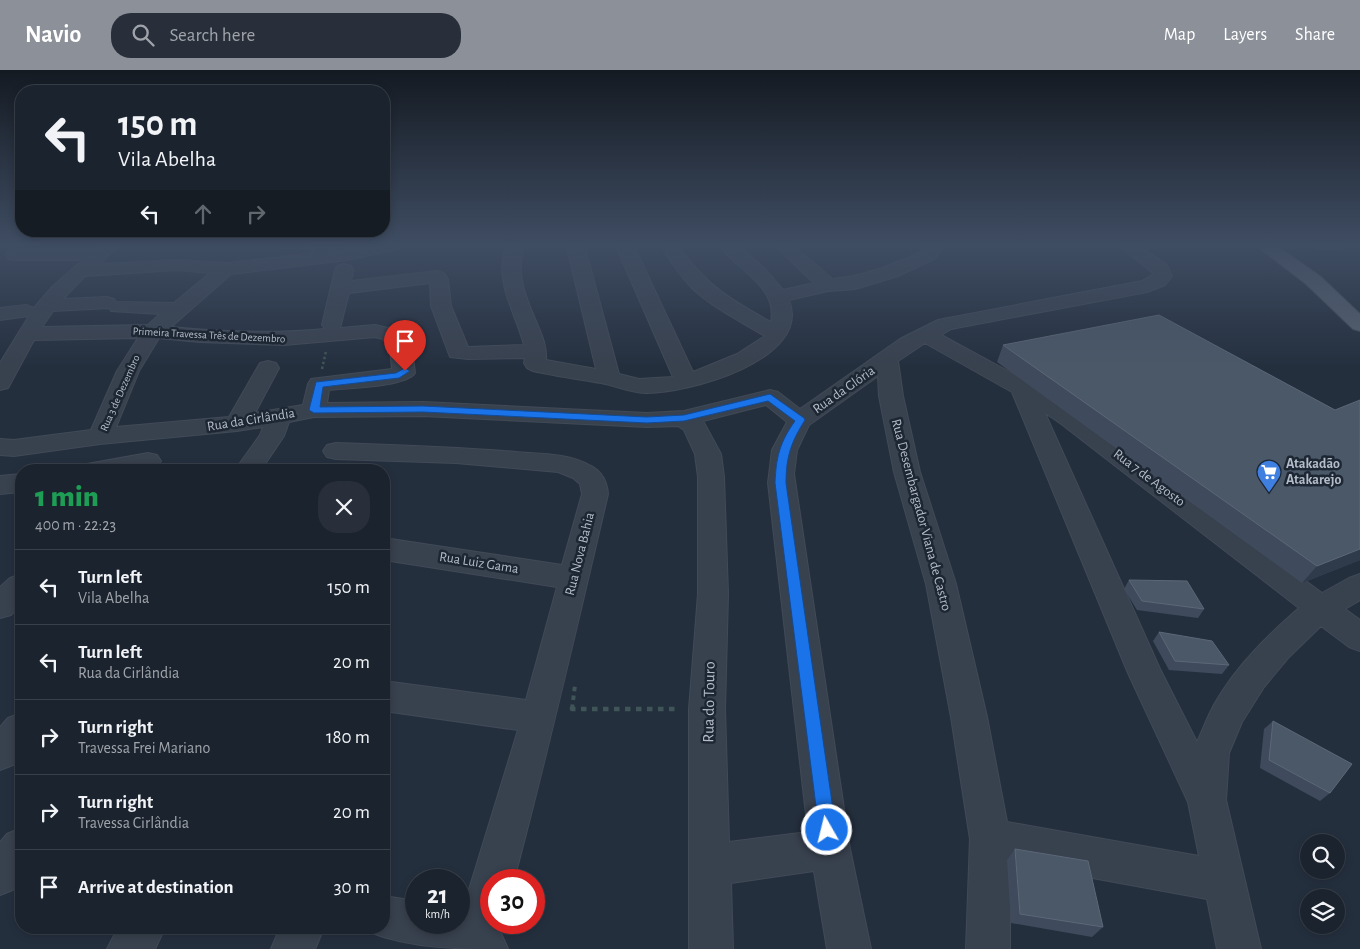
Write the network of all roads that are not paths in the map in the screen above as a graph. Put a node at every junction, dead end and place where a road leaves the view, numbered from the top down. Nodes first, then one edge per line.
1 (67, 285) edge
2 (207, 285) edge
3 (341, 285) edge
4 (369, 285) edge
5 (439, 285) edge
6 (513, 285) edge
7 (586, 285) edge
8 (642, 285) edge
9 (700, 285) edge
10 (769, 285) edge
11 (828, 285) edge
12 (1149, 285) edge
13 (1318, 285) edge
14 (340, 288) junction
15 (778, 297) junction
16 (0, 304) edge
17 (47, 305) junction
18 (179, 309) junction
19 (0, 314) edge
20 (1360, 325) edge
21 (331, 329) junction
22 (153, 331) junction
23 (27, 334) junction
24 (777, 334) junction
25 (926, 334) junction
26 (536, 358) junction
27 (887, 360) junction
28 (268, 368) dead end
29 (610, 378) junction
30 (686, 382) junction
31 (0, 383) edge
32 (1022, 388) junction
33 (314, 410) junction
34 (278, 417) junction
35 (684, 418) junction
36 (800, 420) junction
37 (237, 424) junction
38 (163, 431) junction
39 (100, 436) junction
40 (0, 447) edge
41 (336, 451) dead end
42 (146, 464) edge
43 (252, 464) edge
44 (390, 550) edge
45 (574, 578) junction
46 (1360, 586) edge
47 (15, 592) edge
48 (0, 606) edge
49 (1319, 608) junction
50 (1360, 638) edge
51 (390, 697) edge
52 (539, 718) junction
53 (15, 736) edge
54 (0, 753) edge
55 (1207, 800) junction
56 (990, 839) junction
57 (830, 849) junction
58 (15, 855) edge
59 (710, 865) junction
60 (496, 869) edge
61 (0, 874) edge
62 (1224, 881) junction
63 (390, 918) edge
64 (139, 934) edge
65 (299, 934) edge
66 (482, 941) edge
67 (129, 949) edge
68 (293, 949) edge
69 (711, 949) edge
70 (849, 949) edge
71 (988, 949) edge
72 (1239, 949) edge

1 - 17 street
2 - 18 street, Rua 3 de Dezembro
3 - 14 street
4 - 14 street
5 - 26 street
6 - 26 street
7 - 29 street
8 - 30 street
9 - 24 street
10 - 15 street
11 - 15 street
12 - 25 street
13 - 20 main road
14 - 21 street
15 - 24 street
16 - 19 street
17 - 18 street
17 - 23 street
18 - 22 street, Rua 3 de Dezembro
21 - 22 street, Primeira Travessa Três de Dezembro
21 - 33 street, Primeira Travessa Três de Dezembro
22 - 23 street, Primeira Travessa Três de Dezembro
22 - 39 street, Rua 3 de Dezembro
23 - 31 street
24 - 30 street
25 - 27 street
25 - 32 street, Rua 7 de Agosto
26 - 29 street
27 - 36 street, Rua da Glória
27 - 56 street, Rua Desembargador Viana de Castro
28 - 37 street
29 - 30 street
32 - 49 street, Rua 7 de Agosto
32 - 55 street
33 - 34 street, Rua da Cirlândia
33 - 35 street, Rua da Cirlândia
34 - 37 street, Rua da Cirlândia
34 - 43 street
35 - 36 street, Rua da Cirlândia
35 - 59 street, Rua do Touro
36 - 57 street, Rua da Glória
37 - 38 street, Rua da Cirlândia
38 - 39 street, Rua da Cirlândia
38 - 42 street
39 - 40 street, Rua da Cirlândia
41 - 45 street, Rua Nova Bahia
44 - 45 street, Rua Luiz Gama
45 - 52 street, Rua Nova Bahia
46 - 49 street
47 - 48 street
49 - 50 street, Rua 7 de Agosto
49 - 55 street
51 - 52 street
52 - 60 street, Rua Nova Bahia
53 - 54 street
55 - 62 street
56 - 62 street
56 - 71 street, Rua Desembargador Viana de Castro
57 - 59 street
57 - 70 street, Rua da Glória
58 - 61 street
59 - 69 street, Rua do Touro
62 - 72 street
63 - 66 street
64 - 67 street
65 - 68 street

